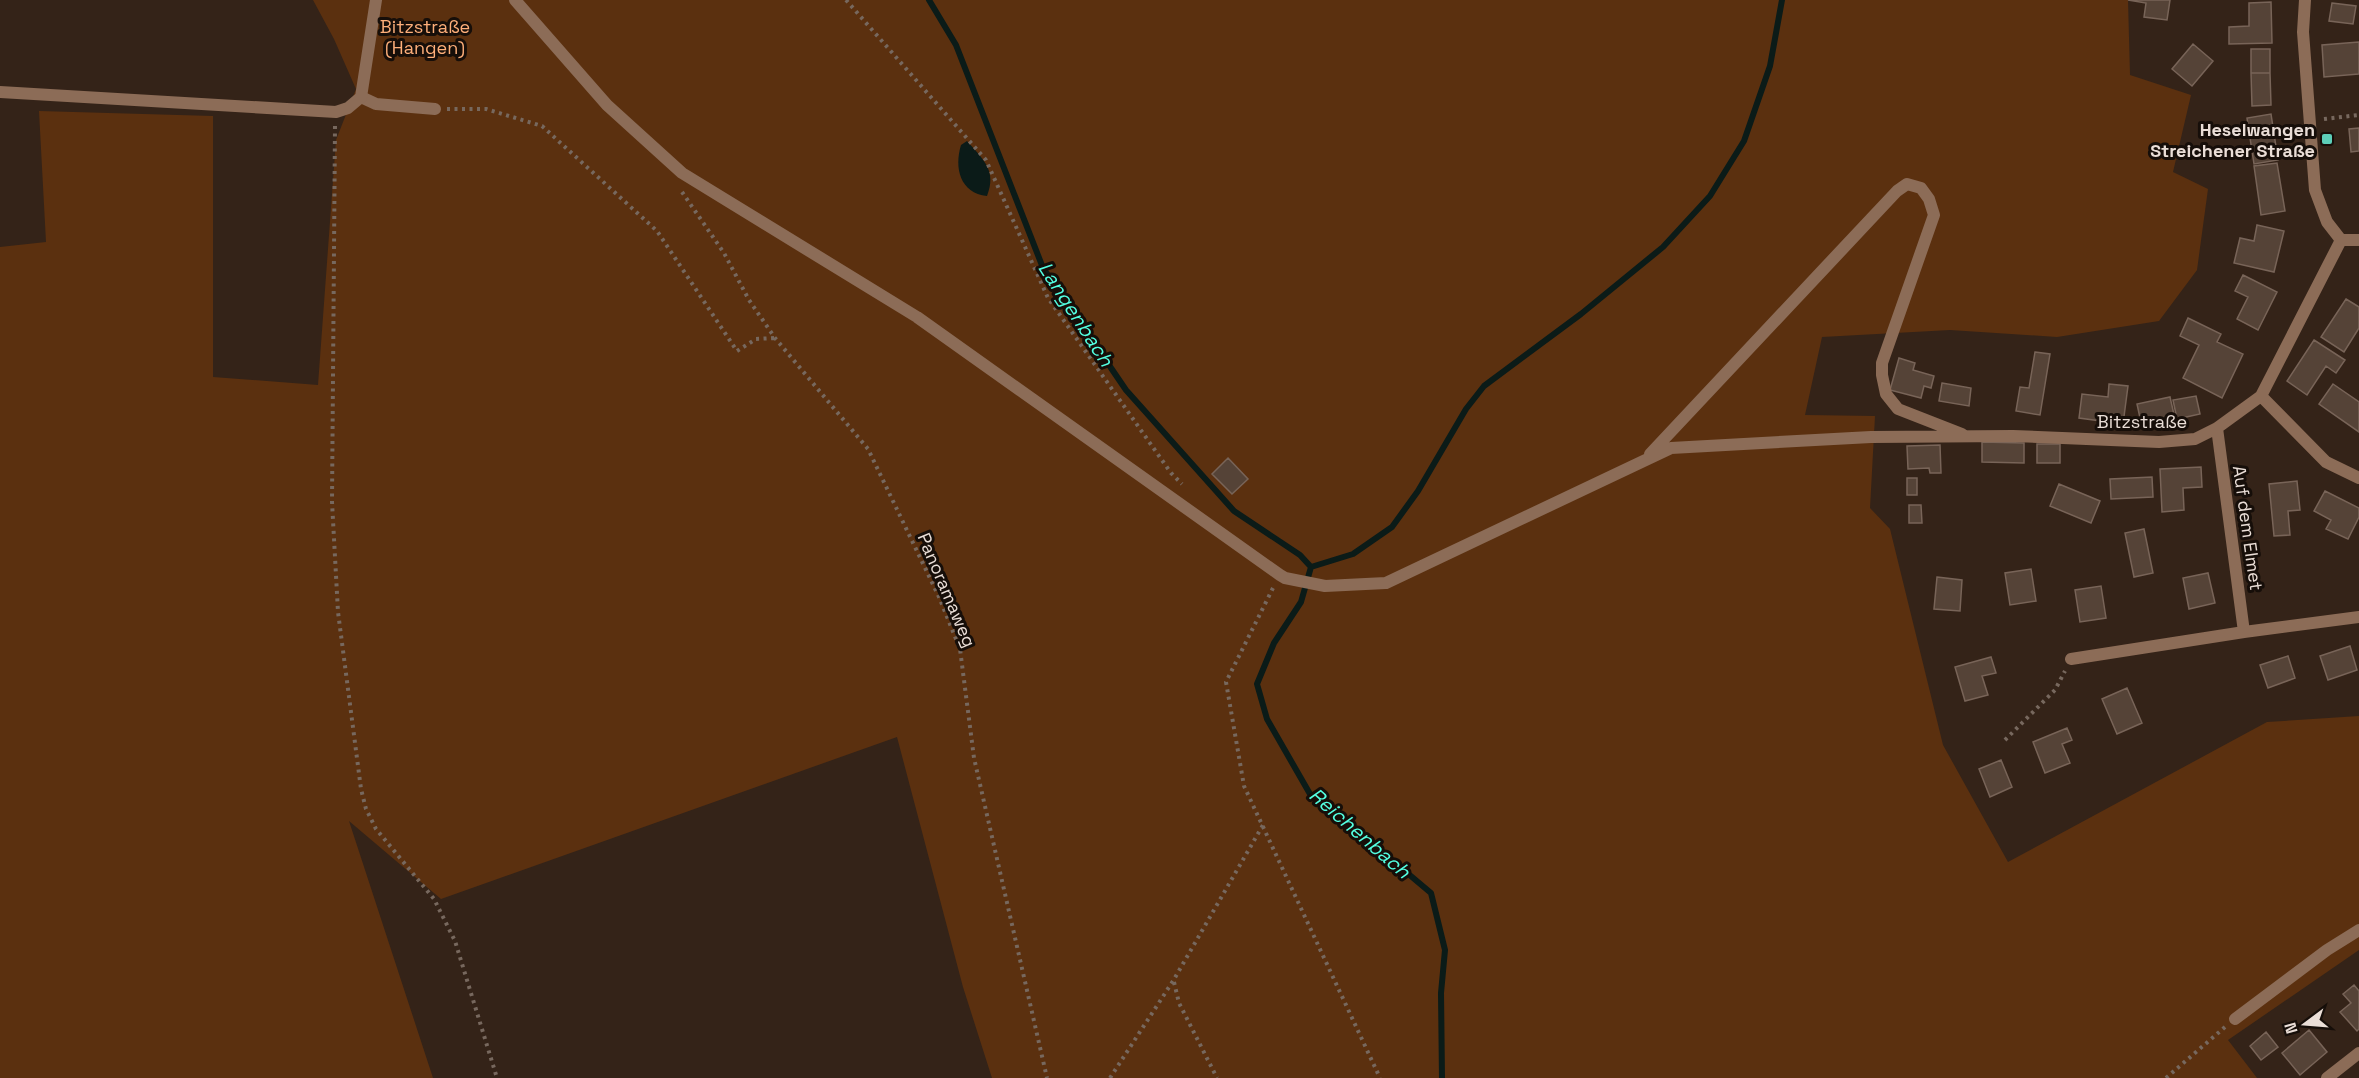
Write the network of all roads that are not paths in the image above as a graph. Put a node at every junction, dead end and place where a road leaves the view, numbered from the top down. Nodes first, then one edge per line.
1 (376, 0) edge
2 (515, 0) edge
3 (2305, 0) edge
4 (0, 92) edge
5 (360, 97) junction
6 (435, 109) road end
7 (2341, 240) junction
8 (2359, 240) edge
9 (2260, 396) junction
10 (2217, 428) junction
11 (1968, 436) junction
12 (1644, 460) junction
13 (2359, 478) edge
14 (2359, 617) edge
15 (2244, 632) junction
16 (2071, 659) road end
17 (2359, 930) edge
18 (2235, 1019) road end
19 (2359, 1053) edge
20 (2327, 1078) edge

1 - 5 street
2 - 12 street, Bitzstraße
3 - 7 street
4 - 5 street
5 - 6 street
7 - 8 street
7 - 9 street, Bitzstraße
9 - 10 street, Bitzstraße
9 - 13 street
10 - 11 street, Bitzstraße
10 - 15 street, Auf dem Elmet
11 - 12 street, Bitzstraße
11 - 12 street
14 - 15 street
15 - 16 street
17 - 18 street
19 - 20 street

